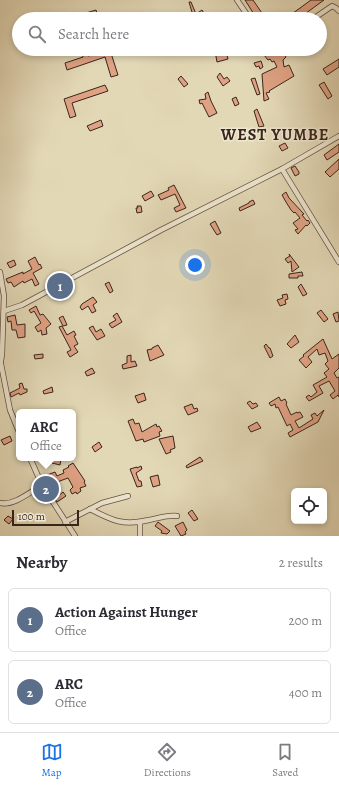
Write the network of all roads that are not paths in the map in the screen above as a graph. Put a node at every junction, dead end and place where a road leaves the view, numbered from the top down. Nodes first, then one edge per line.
1 (237, 0) edge
2 (339, 11) edge
3 (245, 12) edge
4 (323, 12) edge
5 (339, 136) edge
6 (282, 169) junction
7 (339, 262) edge
8 (0, 272) edge
9 (4, 311) junction
10 (0, 366) edge
11 (16, 425) edge
12 (31, 461) edge
13 (42, 485) junction
14 (128, 496) dead end
15 (0, 503) edge
16 (90, 509) junction
17 (177, 516) dead end
18 (65, 522) junction
19 (140, 522) junction
20 (75, 536) edge
21 (140, 536) edge

1 - 3 street
2 - 4 street
5 - 6 street
6 - 7 street
6 - 9 street
8 - 9 street
9 - 10 street
10 - 11 street
12 - 13 street
13 - 15 street
13 - 18 street
14 - 16 street
16 - 18 street
16 - 19 street
17 - 19 street
18 - 20 street
19 - 21 street

